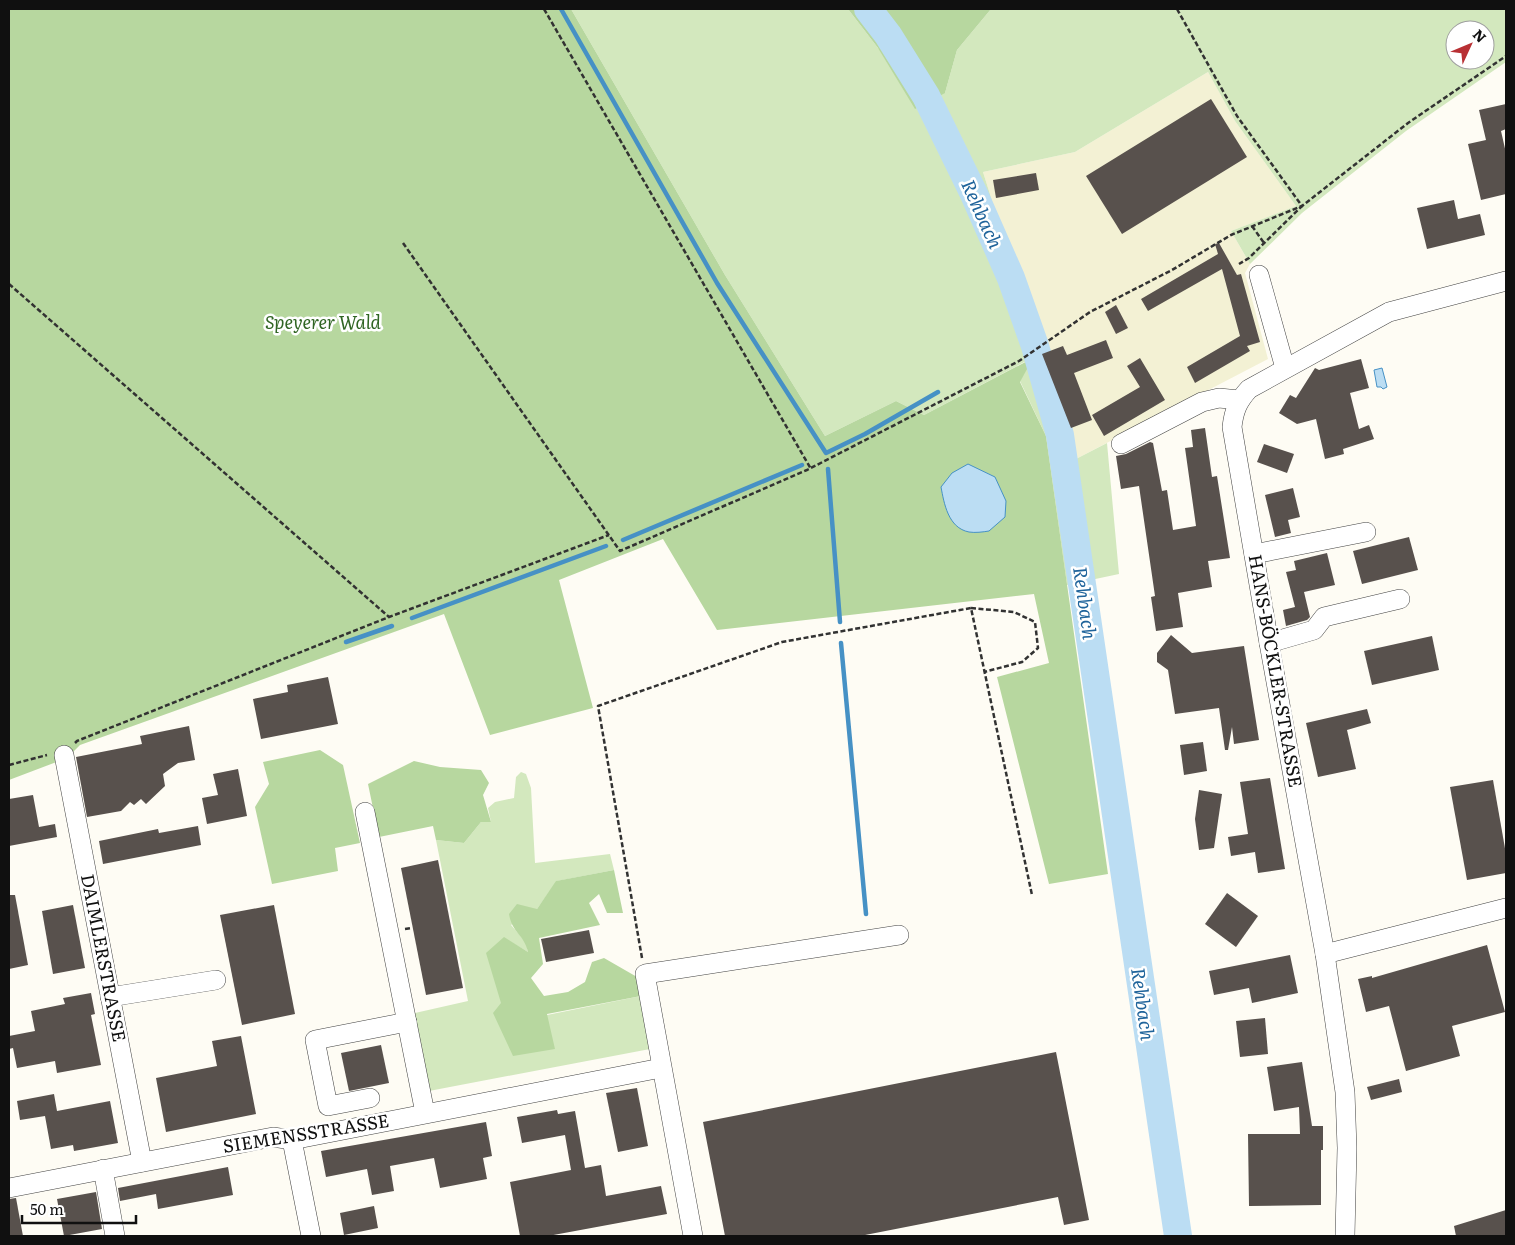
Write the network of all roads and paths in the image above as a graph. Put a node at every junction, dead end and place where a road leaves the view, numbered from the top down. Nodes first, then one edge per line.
1 (544, 9) edge
2 (1177, 9) edge
3 (1506, 56) edge
4 (1302, 206) junction
5 (1252, 226) junction
6 (402, 243) dead end
7 (1264, 243) junction
8 (1239, 264) dead end
9 (1259, 275) dead end
10 (1506, 281) edge
11 (9, 284) edge
12 (1285, 368) junction
13 (1239, 400) junction
14 (1121, 444) dead end
15 (811, 469) junction
16 (1366, 532) dead end
17 (609, 535) junction
18 (1254, 554) junction
19 (1400, 599) dead end
20 (971, 608) junction
21 (389, 617) junction
22 (1269, 642) junction
23 (984, 672) junction
24 (64, 755) junction
25 (9, 765) edge
26 (365, 812) dead end
27 (1032, 895) dead end
28 (1506, 908) edge
29 (899, 935) dead end
30 (1325, 954) junction
31 (645, 974) junction
32 (216, 980) dead end
33 (110, 997) junction
34 (407, 1022) junction
35 (661, 1068) junction
36 (370, 1098) dead end
37 (425, 1113) junction
38 (292, 1140) junction
39 (142, 1162) junction
40 (103, 1169) junction
41 (9, 1188) edge
42 (115, 1236) edge
43 (312, 1236) edge
44 (693, 1236) edge
45 (1345, 1236) edge

1 - 15 path
2 - 4 path
3 - 4 path
4 - 5 path
4 - 7 path
5 - 7 path
5 - 15 path
6 - 17 path
7 - 8 path
9 - 12 street
10 - 12 street
11 - 21 path
12 - 13 street
13 - 14 street
13 - 18 street, HANS-BÖCKLER-STRASSE
15 - 17 path
16 - 18 street
17 - 21 path
18 - 22 street, HANS-BÖCKLER-STRASSE
19 - 22 street
20 - 23 path
20 - 23 path
20 - 31 path
21 - 24 path
22 - 30 street, HANS-BÖCKLER-STRASSE
23 - 27 path
24 - 25 path
24 - 33 street, DAIMLERSTRASSE
26 - 34 street
28 - 30 street
29 - 31 street
30 - 45 street, HANS-BÖCKLER-STRASSE
31 - 35 street
32 - 33 street
33 - 39 street, DAIMLERSTRASSE
34 - 36 street
34 - 37 street
35 - 37 street, SIEMENSSTRASSE
35 - 44 street
37 - 38 street, SIEMENSSTRASSE
38 - 39 street, SIEMENSSTRASSE
38 - 43 street
39 - 40 street, SIEMENSSTRASSE
40 - 41 street, SIEMENSSTRASSE
40 - 42 street

